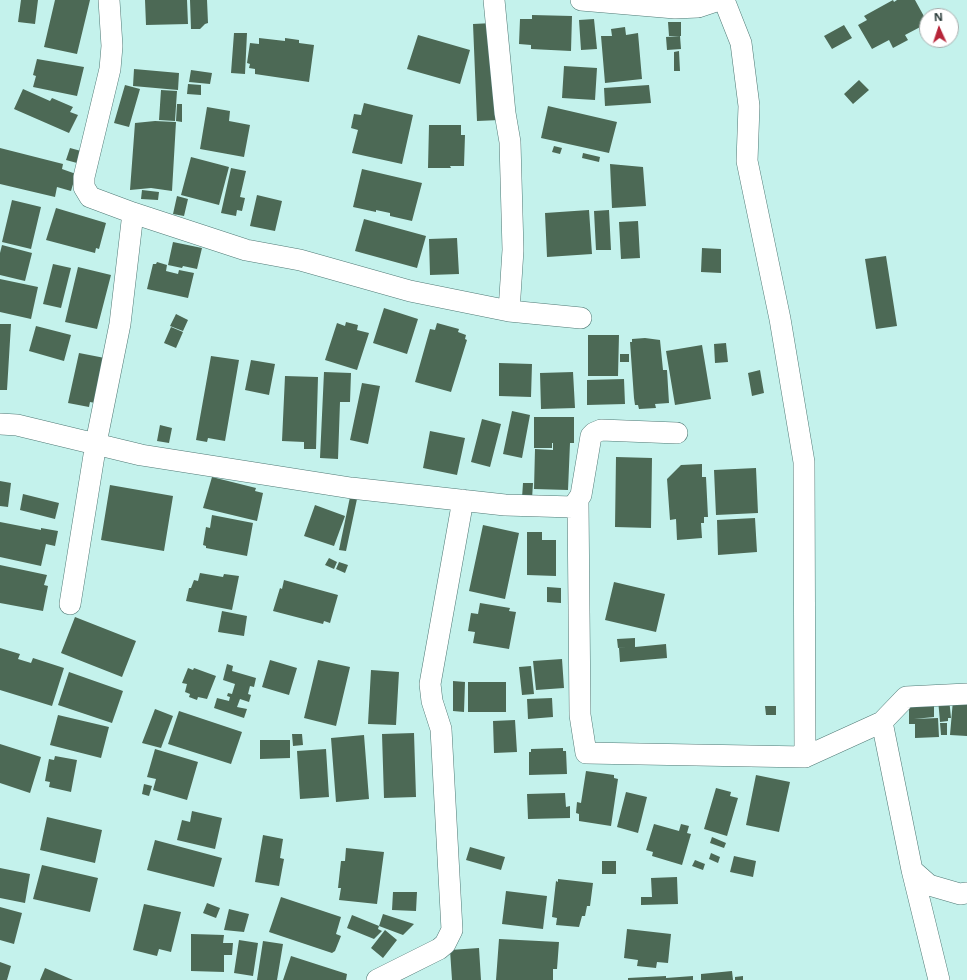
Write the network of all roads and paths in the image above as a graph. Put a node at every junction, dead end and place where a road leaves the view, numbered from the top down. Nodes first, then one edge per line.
1 (109, 0) edge
2 (494, 0) edge
3 (581, 0) edge
4 (719, 0) edge
5 (724, 0) edge
6 (133, 213) junction
7 (509, 311) junction
8 (581, 318) dead end
9 (0, 424) edge
10 (677, 433) dead end
11 (96, 443) junction
12 (463, 500) junction
13 (578, 502) junction
14 (70, 604) dead end
15 (967, 694) edge
16 (882, 722) junction
17 (805, 757) junction
18 (912, 870) junction
19 (967, 893) edge
20 (377, 980) edge
21 (939, 980) edge

1 - 6 street
2 - 7 street
3 - 4 street
5 - 17 street
6 - 7 street
6 - 11 street
7 - 8 street
9 - 11 street
10 - 13 street
11 - 12 street
11 - 14 street
12 - 13 street
12 - 20 street
13 - 17 street
15 - 16 street
16 - 17 street
16 - 18 street
18 - 19 street
18 - 21 street

